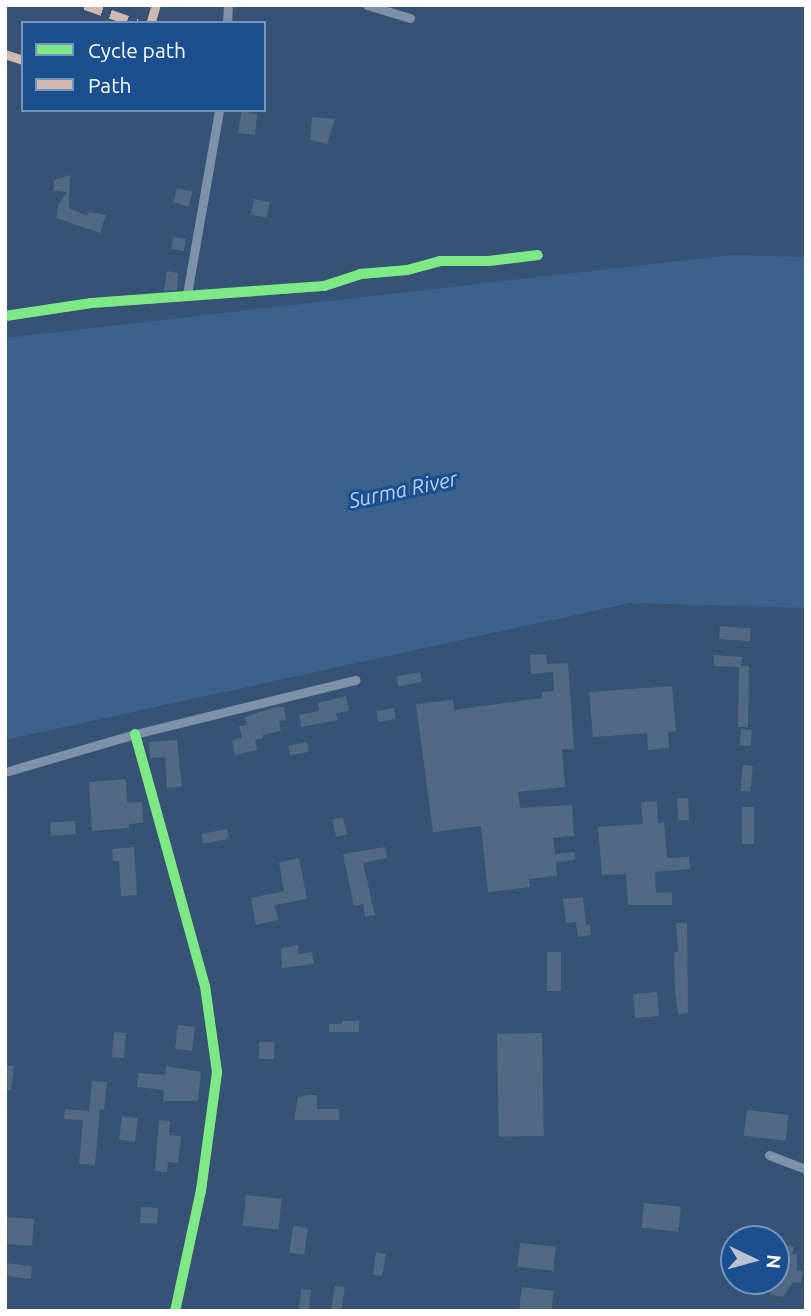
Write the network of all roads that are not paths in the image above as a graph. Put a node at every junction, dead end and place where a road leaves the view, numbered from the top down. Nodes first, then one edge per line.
1 (367, 5) edge
2 (410, 18) dead end
3 (219, 112) edge
4 (538, 255) dead end
5 (187, 294) junction
6 (5, 316) edge
7 (355, 680) dead end
8 (135, 734) junction
9 (5, 772) edge
10 (769, 1155) dead end
11 (806, 1169) edge
12 (175, 1311) edge

1 - 2 street
3 - 5 street
4 - 5 street
5 - 6 street
7 - 8 street
8 - 9 street
8 - 12 street
10 - 11 street

